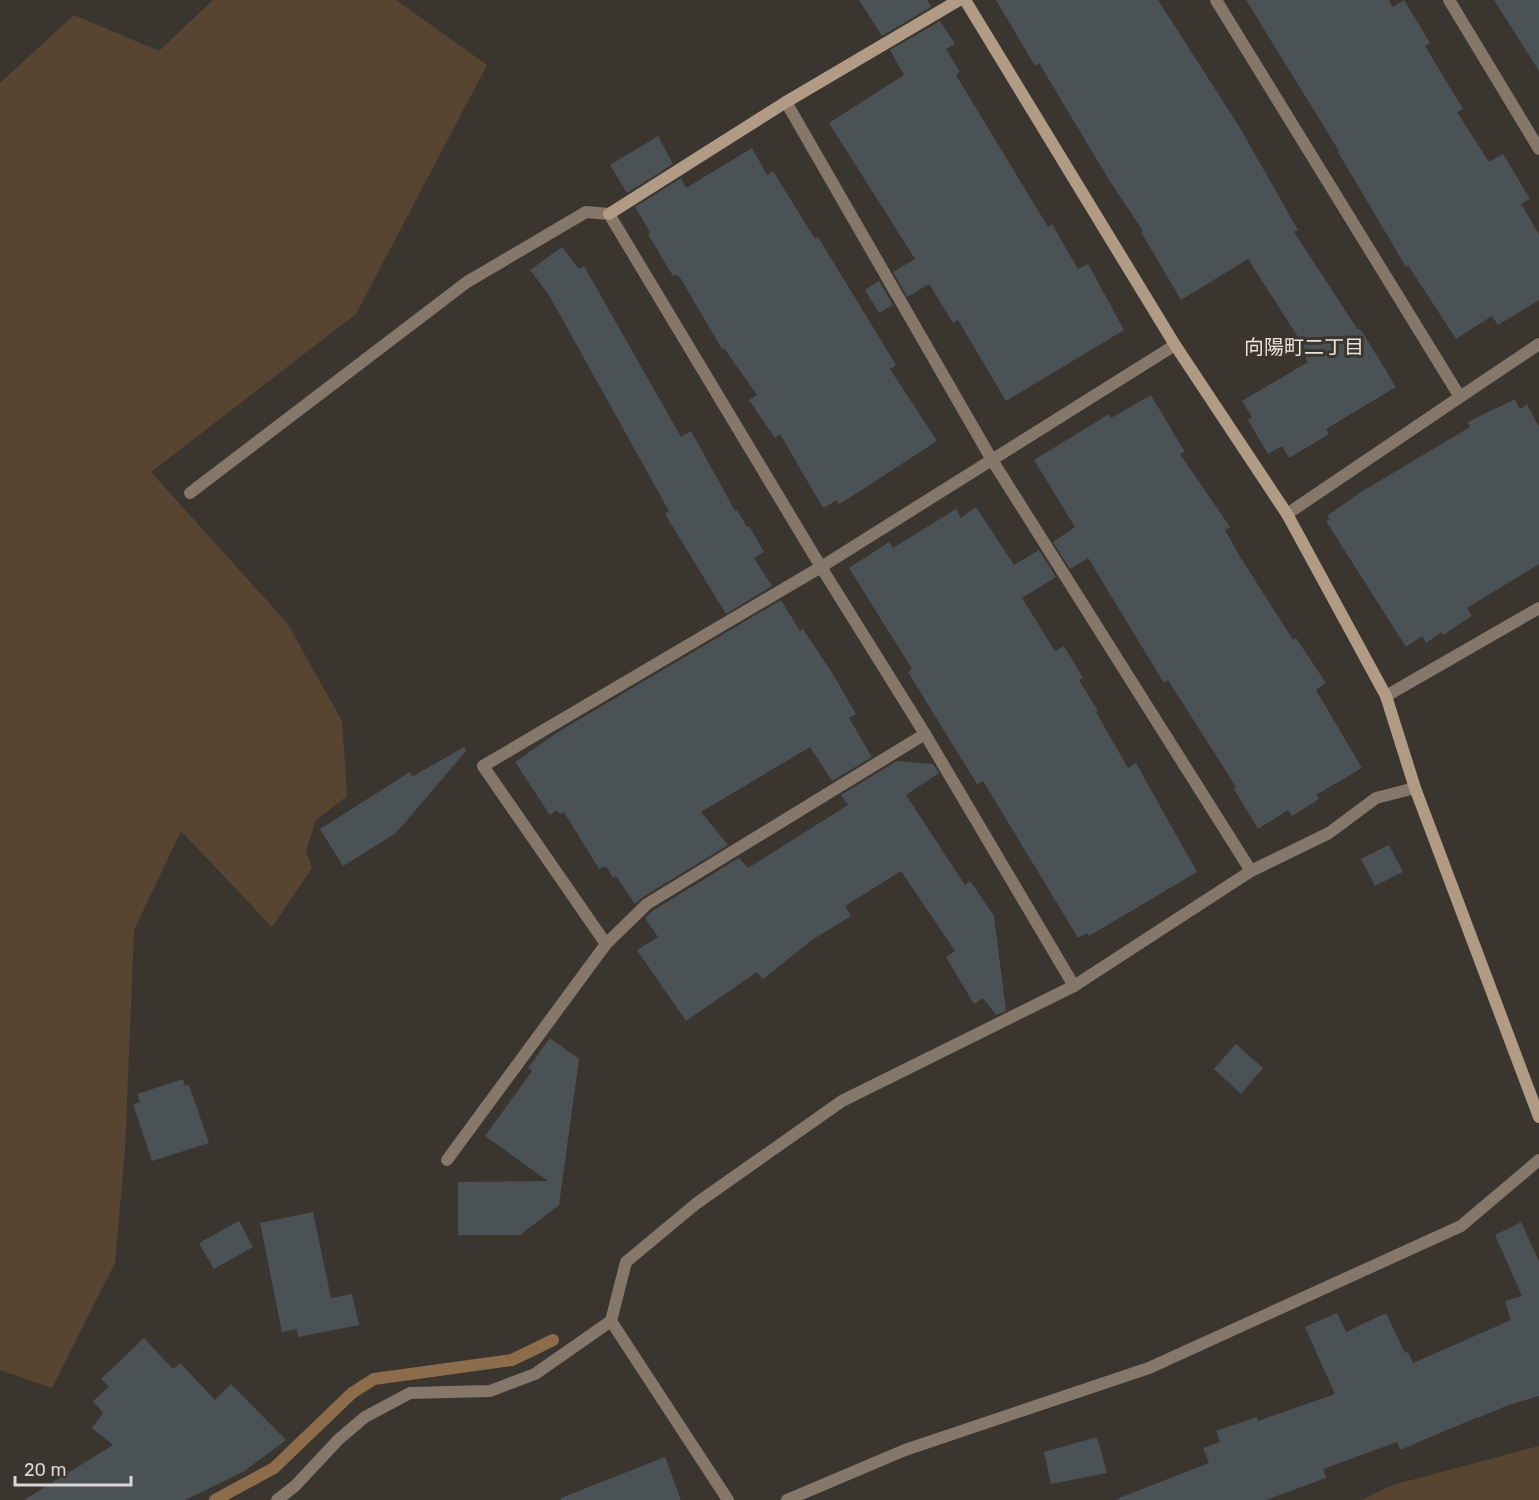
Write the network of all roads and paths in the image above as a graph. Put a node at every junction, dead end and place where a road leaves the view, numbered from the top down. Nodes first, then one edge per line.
1 (959, 0) edge
2 (965, 0) edge
3 (1216, 0) edge
4 (1449, 0) edge
5 (786, 102) junction
6 (1539, 149) edge
7 (609, 214) junction
8 (1539, 344) edge
9 (1175, 345) junction
10 (1460, 396) junction
11 (992, 459) junction
12 (190, 493) dead end
13 (1287, 514) junction
14 (821, 567) junction
15 (1539, 608) edge
16 (1386, 696) junction
17 (925, 734) junction
18 (1415, 788) junction
19 (1251, 871) junction
20 (606, 944) junction
21 (1074, 986) junction
22 (1539, 1117) edge
23 (447, 1160) dead end
24 (1539, 1160) edge
25 (611, 1321) junction
26 (277, 1500) edge
27 (728, 1500) edge
28 (787, 1500) edge

1 - 5 street
2 - 9 street
3 - 10 street
4 - 6 street
5 - 7 street
5 - 11 street
7 - 12 street
7 - 14 street
8 - 10 street
9 - 11 street
9 - 13 street
10 - 13 street
11 - 14 street
11 - 19 street
13 - 16 street
14 - 17 street
14 - 20 street
15 - 16 street
16 - 18 street
17 - 20 street
17 - 21 street
18 - 19 street
18 - 22 street
19 - 21 street
20 - 23 street
21 - 25 street
24 - 28 street
25 - 26 street
25 - 27 street

